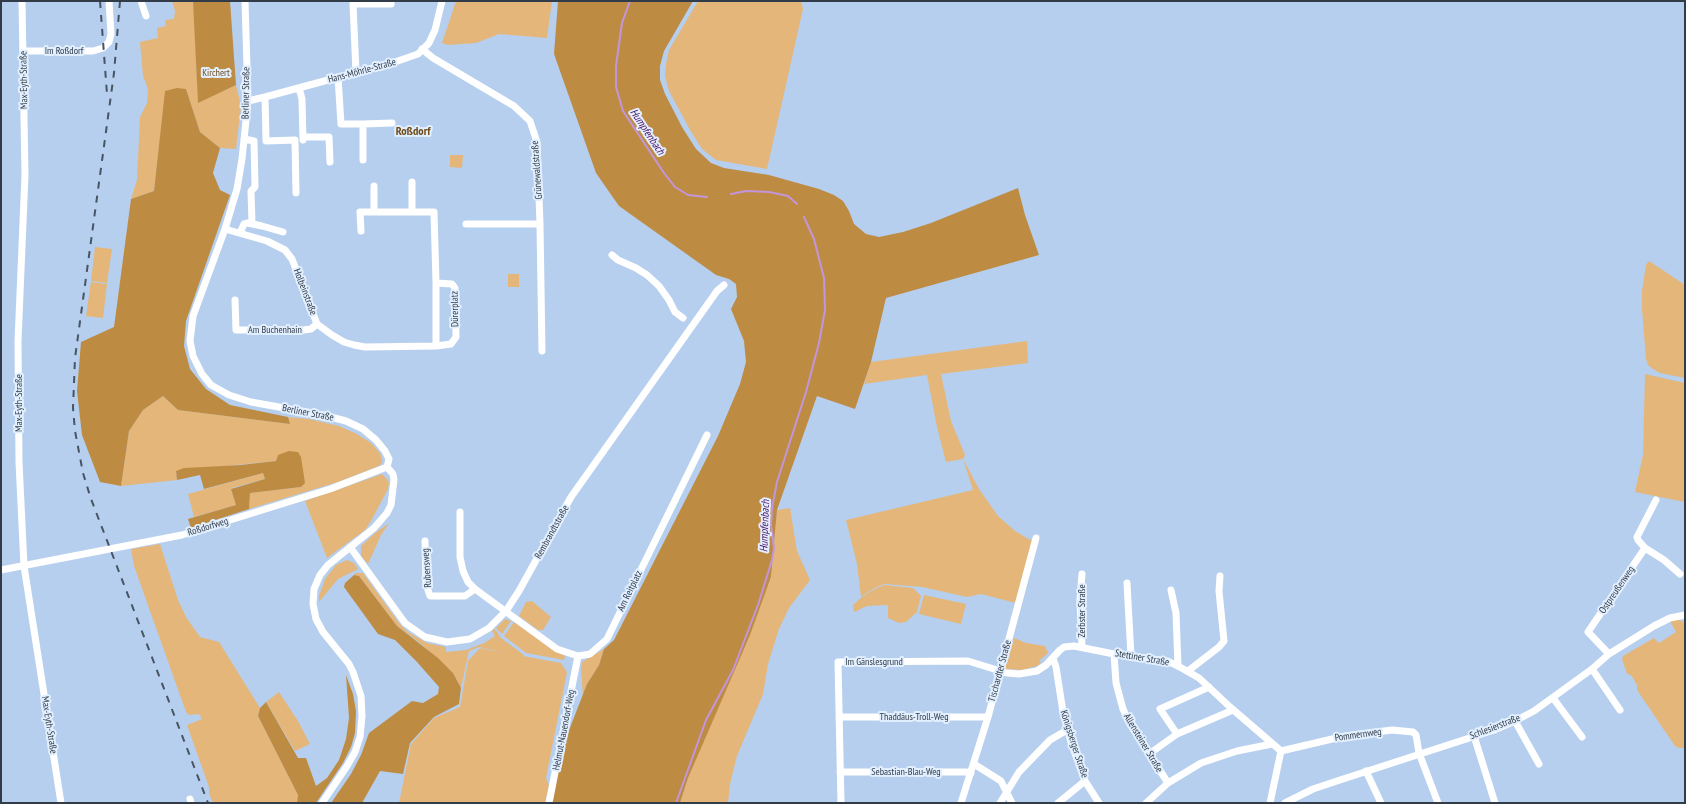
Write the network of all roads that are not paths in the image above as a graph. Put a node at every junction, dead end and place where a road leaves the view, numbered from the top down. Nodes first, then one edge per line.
1 (22, 1) edge
2 (109, 1) edge
3 (141, 1) edge
4 (245, 1) edge
5 (391, 1) edge
6 (442, 1) edge
7 (146, 16) dead end
8 (422, 49) junction
9 (24, 51) junction
10 (356, 72) junction
11 (338, 77) junction
12 (300, 88) junction
13 (265, 97) junction
14 (248, 100) junction
15 (392, 123) dead end
16 (363, 124) junction
17 (244, 139) junction
18 (363, 160) dead end
19 (330, 162) dead end
20 (412, 182) dead end
21 (374, 186) dead end
22 (296, 193) dead end
23 (374, 212) junction
24 (412, 212) junction
25 (252, 223) junction
26 (466, 224) dead end
27 (540, 224) junction
28 (225, 229) junction
29 (361, 231) dead end
30 (283, 232) dead end
31 (240, 233) junction
32 (612, 255) dead end
33 (436, 283) junction
34 (724, 286) dead end
35 (235, 300) dead end
36 (682, 318) dead end
37 (317, 324) junction
38 (436, 346) junction
39 (542, 351) dead end
40 (707, 435) dead end
41 (387, 467) junction
42 (1656, 500) dead end
43 (460, 512) dead end
44 (1036, 538) dead end
45 (425, 540) dead end
46 (350, 547) junction
47 (1645, 548) junction
48 (24, 566) junction
49 (1, 570) edge
50 (1082, 574) dead end
51 (1680, 574) dead end
52 (1220, 576) dead end
53 (1127, 583) dead end
54 (475, 589) junction
55 (1171, 590) dead end
56 (506, 611) junction
57 (1685, 616) edge
58 (1082, 647) junction
59 (1114, 654) junction
60 (1609, 654) junction
61 (578, 656) junction
62 (1131, 656) junction
63 (1053, 658) junction
64 (1178, 666) junction
65 (1592, 669) junction
66 (1000, 671) junction
67 (1188, 671) junction
68 (1209, 687) junction
69 (1553, 698) junction
70 (1233, 710) junction
71 (1620, 710) dead end
72 (988, 716) junction
73 (839, 717) junction
74 (1515, 722) junction
75 (1067, 730) junction
76 (1177, 734) junction
77 (1474, 736) junction
78 (1582, 737) dead end
79 (1272, 744) junction
80 (1281, 751) junction
81 (1420, 753) junction
82 (1149, 754) junction
83 (974, 764) junction
84 (1539, 764) dead end
85 (1366, 771) junction
86 (840, 772) junction
87 (971, 773) junction
88 (1085, 781) junction
89 (1168, 783) junction
90 (1007, 791) junction
91 (61, 803) edge
92 (322, 803) edge
93 (549, 803) edge
94 (841, 803) edge
95 (961, 803) edge
96 (1000, 803) edge
97 (1012, 803) edge
98 (1058, 803) edge
99 (1099, 803) edge
100 (1146, 803) edge
101 (1270, 803) edge
102 (1285, 803) edge
103 (1380, 803) edge
104 (1438, 803) edge
105 (1495, 803) edge

1 - 9 street, Max-Eyth-Straße
2 - 9 street, Im Roßdorf
3 - 7 street
4 - 14 street, Berliner Straße
5 - 10 street
6 - 8 street, Hans-Möhrle-Straße
8 - 10 street, Hans-Möhrle-Straße
8 - 27 street, Grünewaldstraße
9 - 48 street, Max-Eyth-Straße
10 - 11 street, Hans-Möhrle-Straße
11 - 12 street, Hans-Möhrle-Straße
11 - 16 street
12 - 13 street, Hans-Möhrle-Straße
12 - 19 street
13 - 14 street, Hans-Möhrle-Straße
13 - 22 street
14 - 17 street, Berliner Straße
15 - 16 street
16 - 18 street
17 - 25 street
17 - 28 street, Berliner Straße
20 - 24 street
21 - 23 street
23 - 24 street
23 - 29 street
24 - 33 street, Dürerplatz
25 - 30 street
25 - 31 street
26 - 27 street
27 - 39 street, Grünewaldstraße
28 - 31 street, Holbeinstraße
28 - 41 street, Berliner Straße
31 - 37 street, Holbeinstraße
32 - 36 street
33 - 38 street, Dürerplatz
33 - 38 street, Dürerplatz
34 - 56 street, Rembrandtstraße
35 - 37 street, Am Buchenhain
37 - 38 street, Holbeinstraße
40 - 61 street, Am Reitplatz
41 - 46 street, Berliner Straße
41 - 48 street, Roßdorfweg
42 - 47 street
43 - 54 street
44 - 66 street, Tischardter Straße
45 - 54 street, Rubensweg
46 - 56 street, Rembrandtstraße
46 - 92 street, Berliner Straße
47 - 51 street
47 - 60 street, Ostpreußenweg
48 - 49 street, Roßdorfweg
48 - 91 street, Max-Eyth-Straße
50 - 58 street, Zerbster Straße
52 - 67 street
53 - 62 street
54 - 56 street
55 - 64 street
56 - 61 street
57 - 60 street, Schlesierstraße
58 - 59 street, Stettiner Straße
58 - 63 street, Stettiner Straße
59 - 62 street, Stettiner Straße
59 - 82 street, Allensteiner Straße
60 - 65 street, Schlesierstraße
61 - 93 street, Helmut-Nauendorf-Weg
62 - 64 street, Stettiner Straße
63 - 66 street, Stettiner Straße
63 - 75 street, Königsberger Straße
64 - 67 street, Stettiner Straße
65 - 69 street, Schlesierstraße
65 - 71 street
66 - 72 street, Tischardter Straße
66 - 73 street, Im Gänslesgrund
67 - 68 street, Stettiner Straße
68 - 70 street, Stettiner Straße
68 - 76 street
69 - 74 street, Schlesierstraße
69 - 78 street
70 - 76 street
70 - 79 street, Stettiner Straße
72 - 73 street, Thaddäus-Troll-Weg
72 - 83 street, Tischardter Straße
73 - 86 street, Im Gänslesgrund
74 - 77 street, Schlesierstraße
74 - 84 street
75 - 88 street, Königsberger Straße
75 - 90 street
76 - 82 street
77 - 81 street, Schlesierstraße
77 - 105 street
79 - 80 street, Stettiner Straße
79 - 89 street
80 - 81 street, Pommernweg
80 - 101 street
81 - 85 street, Schlesierstraße
81 - 104 street
82 - 89 street, Allensteiner Straße
83 - 87 street, Tischardter Straße
83 - 90 street
85 - 102 street, Schlesierstraße
85 - 103 street
86 - 87 street, Sebastian-Blau-Weg
86 - 94 street, Im Gänslesgrund
87 - 95 street, Tischardter Straße
88 - 98 street
88 - 99 street, Königsberger Straße
89 - 100 street
90 - 96 street
90 - 97 street

